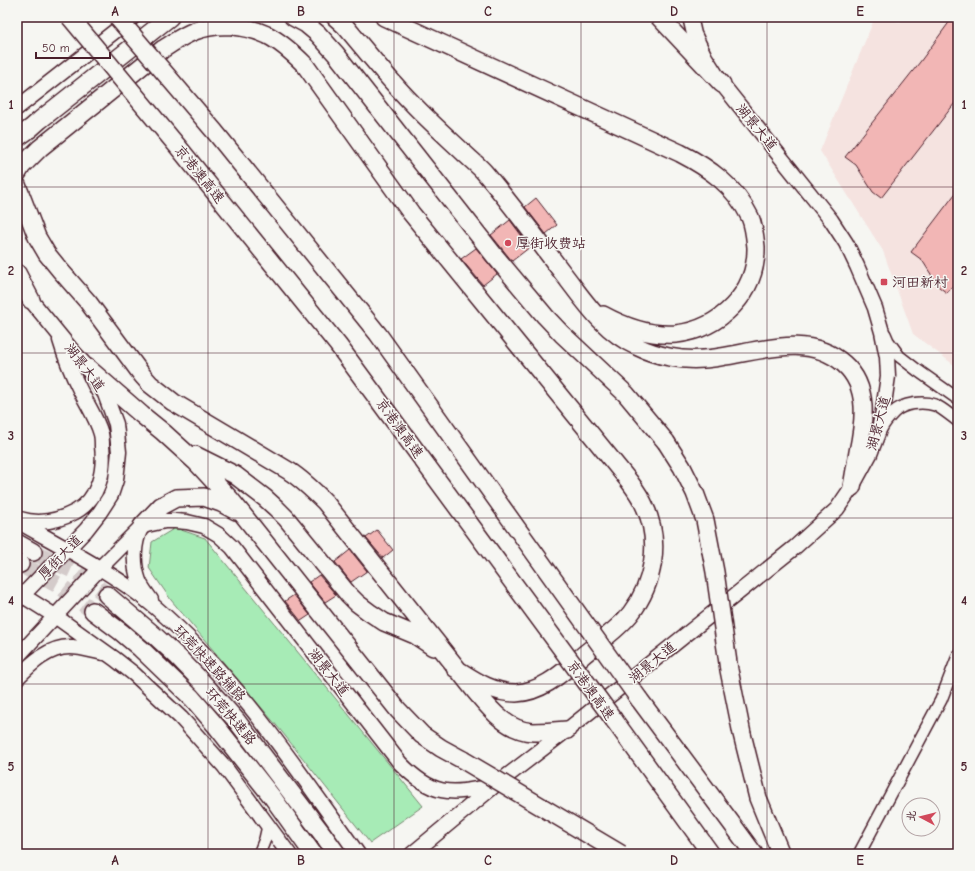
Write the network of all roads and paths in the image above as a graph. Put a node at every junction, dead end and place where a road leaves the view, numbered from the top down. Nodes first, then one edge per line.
1 (70, 17) edge
2 (118, 17) edge
3 (133, 17) edge
4 (170, 17) edge
5 (293, 17) edge
6 (335, 17) edge
7 (384, 17) edge
8 (659, 17) edge
9 (690, 17) edge
10 (722, 84) junction
11 (17, 108) edge
12 (17, 138) edge
13 (17, 174) edge
14 (17, 185) edge
15 (17, 272) edge
16 (17, 283) edge
17 (30, 300) junction
18 (591, 309) junction
19 (880, 323) junction
20 (57, 332) junction
21 (88, 368) junction
22 (958, 400) edge
23 (958, 421) edge
24 (878, 433) junction
25 (180, 447) junction
26 (852, 487) junction
27 (244, 516) junction
28 (17, 518) edge
29 (17, 521) edge
30 (142, 526) junction
31 (86, 530) joint
32 (17, 543) edge
33 (67, 549) junction
34 (33, 552) tunnel mouth
35 (100, 568) junction
36 (107, 595) tunnel mouth
37 (19, 596) edge
38 (155, 607) junction
39 (93, 611) tunnel mouth
40 (55, 616) junction
41 (107, 654) junction
42 (958, 656) edge
43 (17, 657) edge
44 (451, 662) junction
45 (17, 678) edge
46 (567, 730) junction
47 (494, 786) junction
48 (268, 826) junction
49 (259, 854) edge
50 (289, 854) edge
51 (313, 854) edge
52 (336, 854) edge
53 (358, 854) edge
54 (412, 854) edge
55 (621, 854) edge
56 (711, 854) edge
57 (754, 854) edge
58 (781, 854) edge
59 (859, 854) edge

1 - 56 highway, 京港澳高速, bridge
2 - 57 highway, bridge
3 - 11 main road
4 - 12 highway
5 - 58 highway, bridge
6 - 18 highway
7 - 18 highway
8 - 10 highway
9 - 10 main road, 湖景大道
10 - 19 main road, 湖景大道
13 - 44 highway
14 - 44 highway
15 - 17 highway
16 - 17 main road, 湖景大道
17 - 20 main road, 湖景大道
18 - 26 highway
19 - 22 street
19 - 24 main road, 湖景大道
20 - 21 main road, 湖景大道
20 - 28 main road
21 - 25 highway
21 - 31 main road, 湖景大道
23 - 24 street
24 - 26 main road, 湖景大道
25 - 27 highway
25 - 44 highway
26 - 46 main road, 湖景大道
27 - 30 highway
27 - 55 highway, bridge
29 - 33 main road, 环莞快速路辅路
30 - 35 main road
30 - 38 main road
30 - 47 main road, 湖景大道
31 - 33 main road, 厚街大道
32 - 34 highway
33 - 35 main road, 环莞快速路辅路
33 - 37 main road, 厚街大道
35 - 38 main road, 环莞快速路辅路
35 - 40 main road
36 - 52 highway, 环莞快速路
37 - 40 main road
38 - 53 main road, 环莞快速路辅路
39 - 51 highway, 环莞快速路
40 - 41 main road
40 - 43 main road
41 - 45 main road
41 - 48 main road
42 - 59 street
44 - 46 highway
46 - 47 main road, 湖景大道
47 - 54 main road
48 - 49 street
48 - 50 main road

